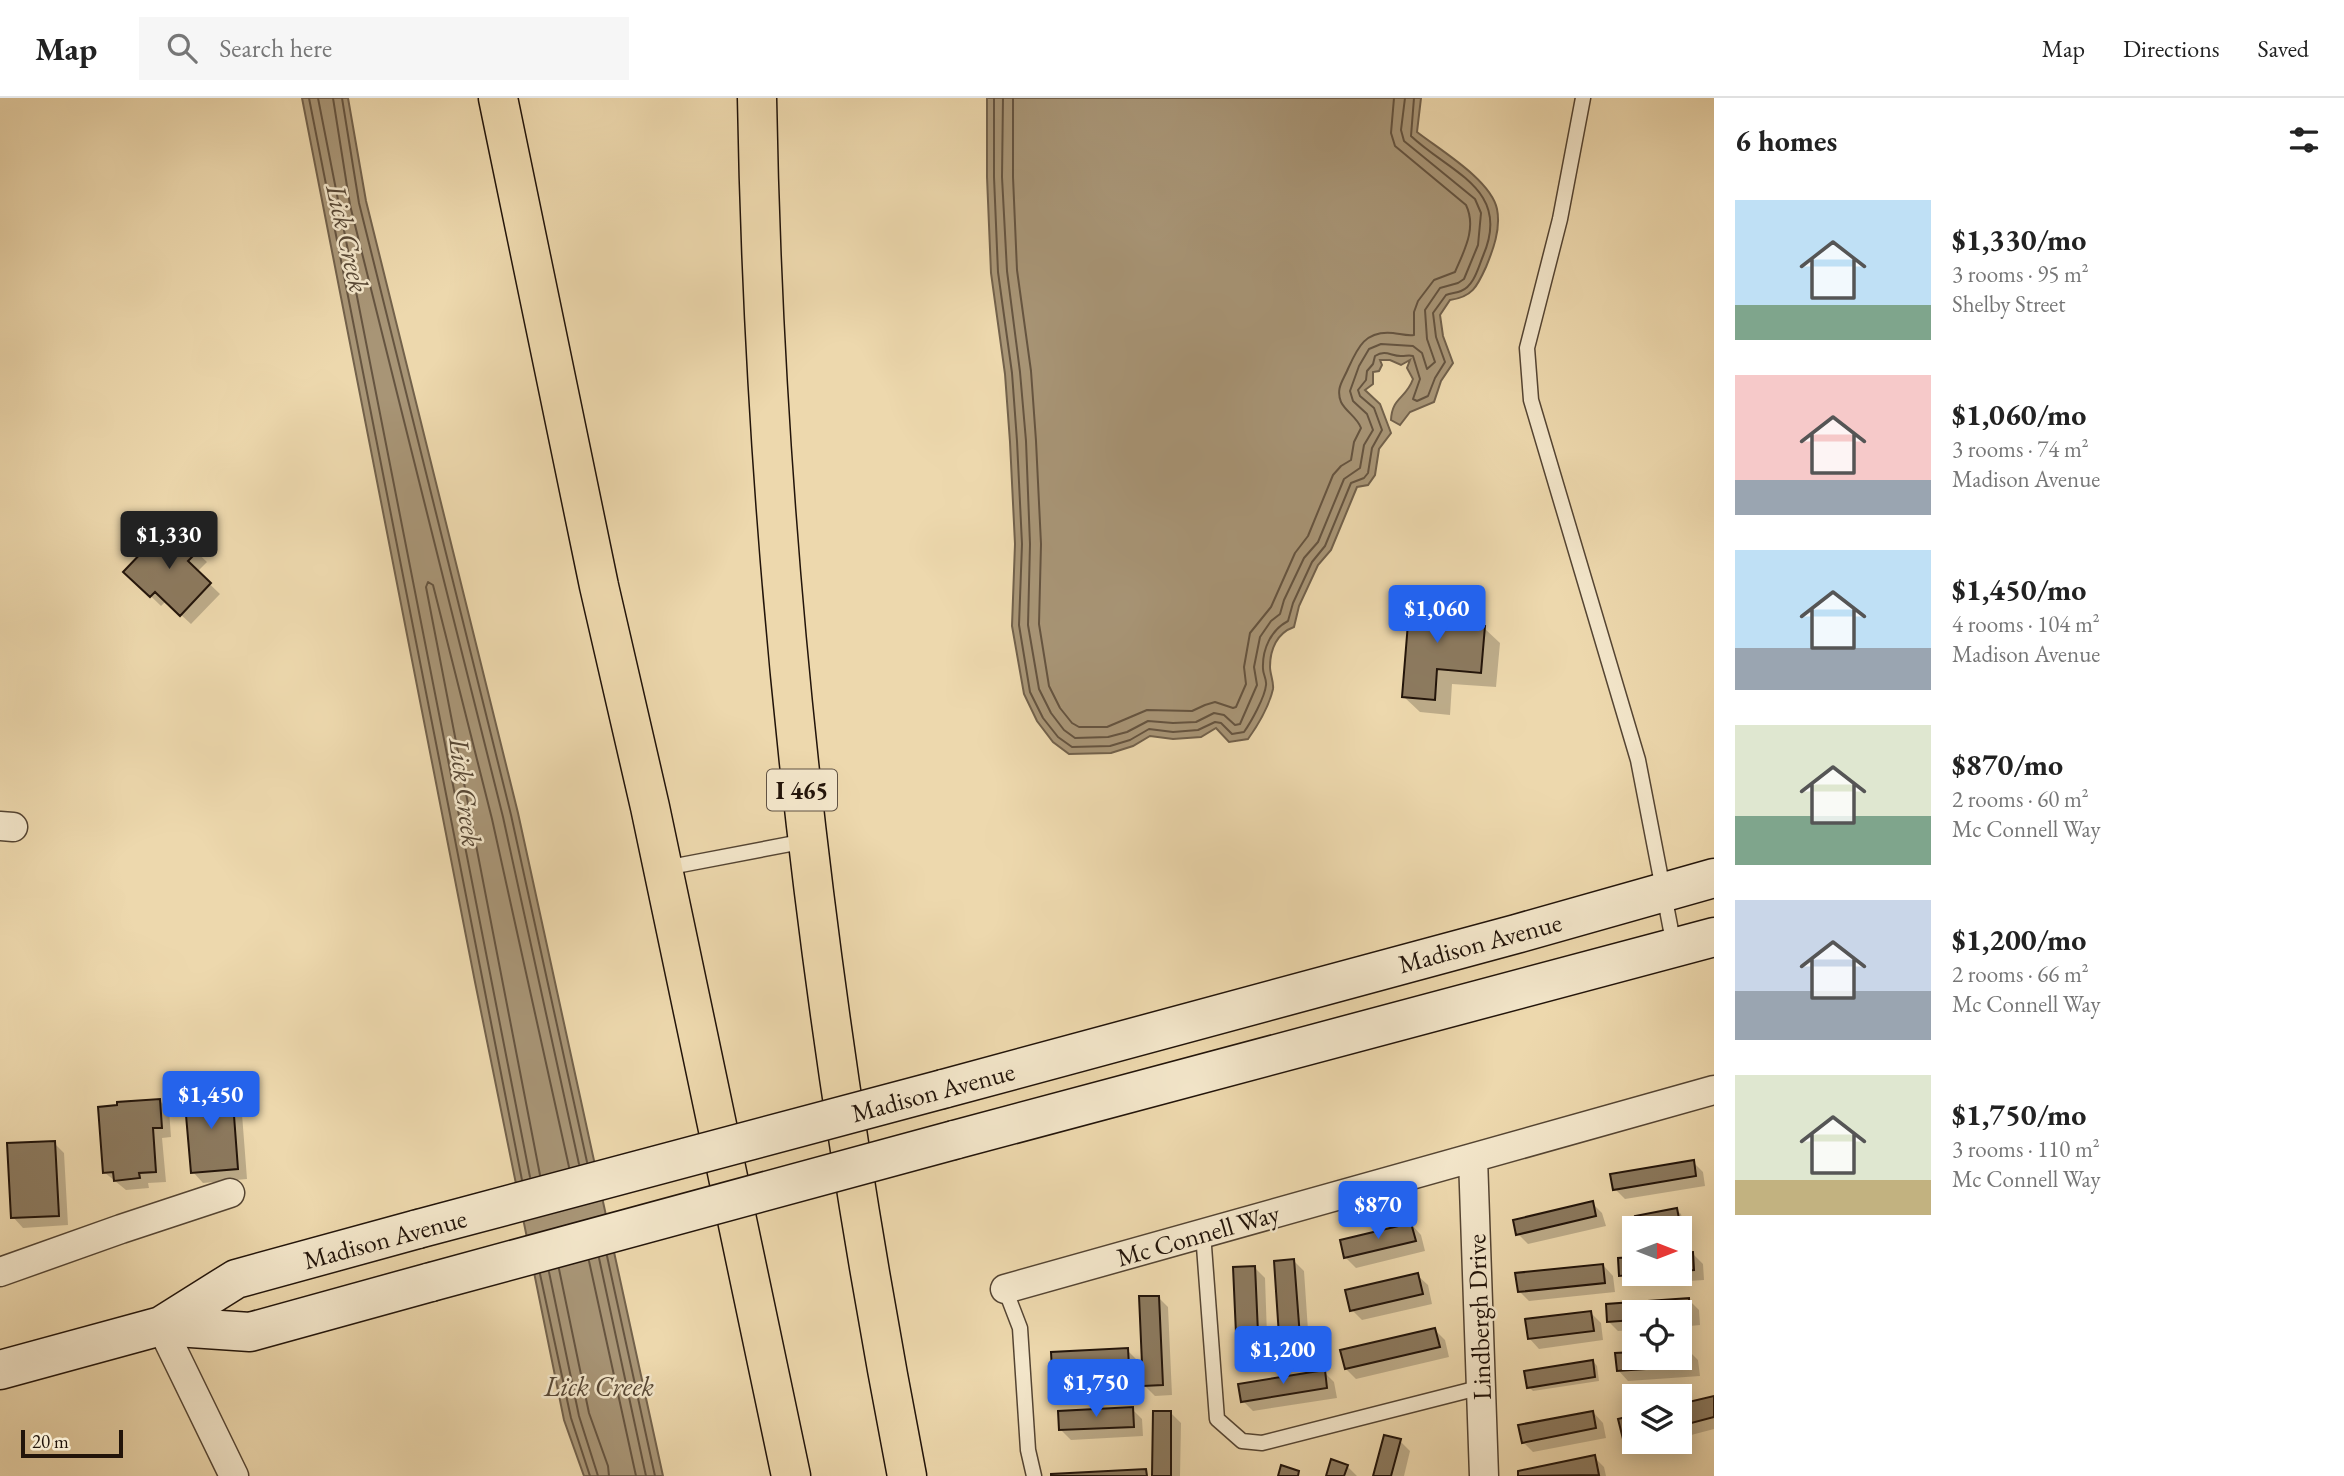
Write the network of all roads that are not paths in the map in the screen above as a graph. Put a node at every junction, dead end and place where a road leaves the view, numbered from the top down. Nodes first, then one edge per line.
1 (498, 98) edge
2 (757, 98) edge
3 (1583, 98) edge
4 (808, 841) junction
5 (663, 868) junction
6 (1714, 878) edge
7 (1665, 891) junction
8 (1714, 937) edge
9 (1675, 948) junction
10 (1714, 1090) edge
11 (1473, 1158) junction
12 (230, 1193) dead end
13 (1203, 1233) junction
14 (0, 1272) edge
15 (1005, 1289) joint
16 (161, 1326) junction
17 (0, 1370) edge
18 (1482, 1387) junction
19 (234, 1476) edge
20 (791, 1476) edge
21 (907, 1476) edge
22 (1034, 1476) edge
23 (1484, 1476) edge

1 - 5 highway
2 - 4 highway, I 465
3 - 7 lane
4 - 5 lane
4 - 21 highway, I 465
5 - 20 highway
6 - 7 main road, Madison Avenue
7 - 9 lane
7 - 16 main road, Madison Avenue, bridge
8 - 9 main road, Madison Avenue
9 - 16 main road, Madison Avenue, bridge
10 - 11 street, Mc Connell Way
11 - 13 street, Mc Connell Way
11 - 18 street, Lindbergh Drive
12 - 14 street
13 - 15 street, Mc Connell Way
13 - 18 lane
15 - 22 lane
16 - 17 main road, Madison Avenue
16 - 19 street
18 - 23 street, Lindbergh Drive

